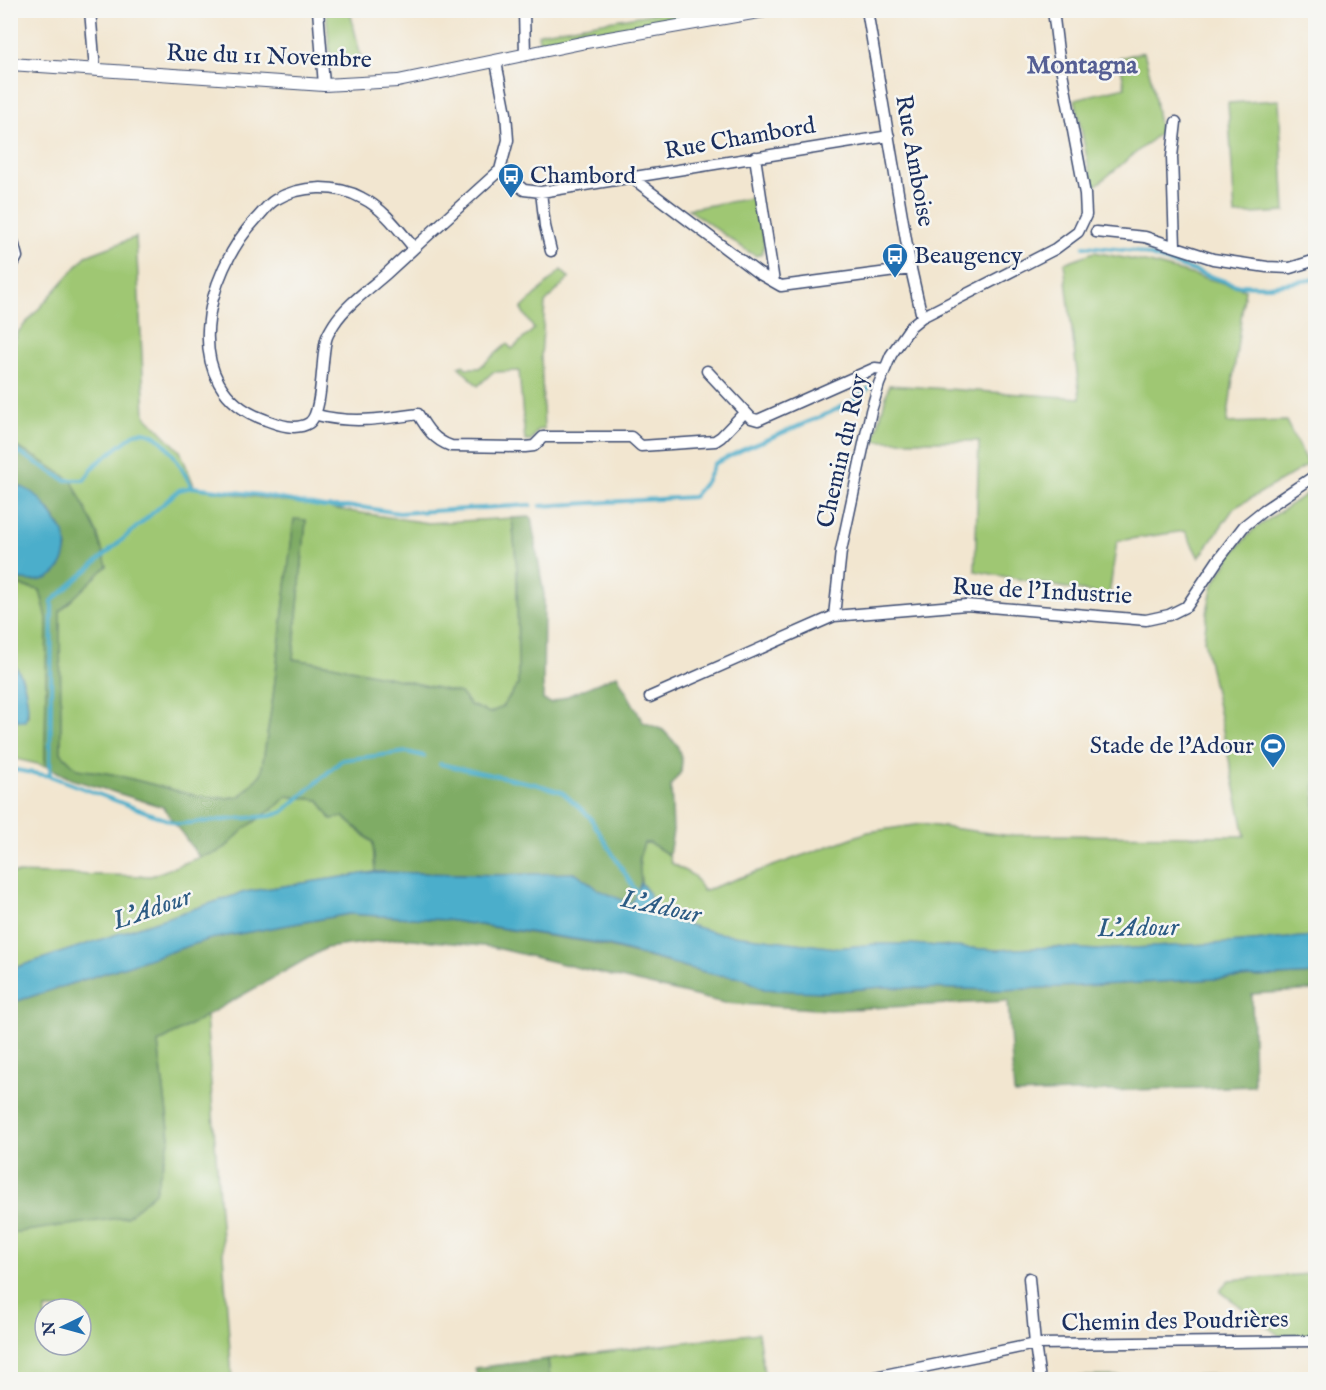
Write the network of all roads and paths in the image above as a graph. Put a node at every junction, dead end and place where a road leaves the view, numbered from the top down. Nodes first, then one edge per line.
1 (90, 10) edge
2 (318, 10) edge
3 (524, 10) edge
4 (771, 10) edge
5 (867, 10) edge
6 (1053, 10) edge
7 (525, 55) junction
8 (496, 62) junction
9 (10, 64) edge
10 (95, 70) junction
11 (324, 85) junction
12 (1176, 122) dead end
13 (889, 136) junction
14 (755, 157) junction
15 (500, 170) junction
16 (632, 178) junction
17 (541, 192) junction
18 (10, 230) edge
19 (1096, 232) dead end
20 (1176, 246) junction
21 (414, 248) junction
22 (551, 251) dead end
23 (1316, 260) edge
24 (911, 269) junction
25 (10, 270) edge
26 (774, 282) junction
27 (922, 317) junction
28 (884, 369) junction
29 (707, 371) dead end
30 (745, 412) junction
31 (317, 415) junction
32 (1316, 475) edge
33 (834, 616) junction
34 (650, 697) dead end
35 (1029, 1278) dead end
36 (1316, 1341) edge
37 (1035, 1344) junction
38 (860, 1380) edge
39 (1040, 1380) edge

1 - 10 street
2 - 11 street
3 - 7 street
4 - 7 street, Rue du 11 Novembre
5 - 13 street, Rue Amboise
6 - 27 street, Chemin du Roy
7 - 8 street, Rue du 11 Novembre
8 - 11 street, Rue du 11 Novembre
8 - 15 street
9 - 10 street, Rue du 11 Novembre
10 - 11 street, Rue du 11 Novembre
12 - 20 street
13 - 14 street, Rue Chambord
13 - 24 street, Rue Amboise
14 - 16 street, Rue Chambord
14 - 26 street
15 - 17 street, Rue Chambord
15 - 21 street
16 - 17 street, Rue Chambord
16 - 26 street
17 - 22 street
18 - 25 street
19 - 20 street
20 - 23 street
21 - 31 street
21 - 31 street
24 - 26 street
24 - 27 street, Rue Amboise
27 - 28 street, Chemin du Roy
28 - 30 street
28 - 33 street, Chemin du Roy
29 - 30 street
30 - 31 street
32 - 33 street, Rue de l'Industrie
33 - 34 street, Rue de l'Industrie
35 - 37 street, Chemin des Poudrières
36 - 37 street, Chemin des Poudrières
37 - 38 street, Chemin des Poudrières
37 - 39 street

